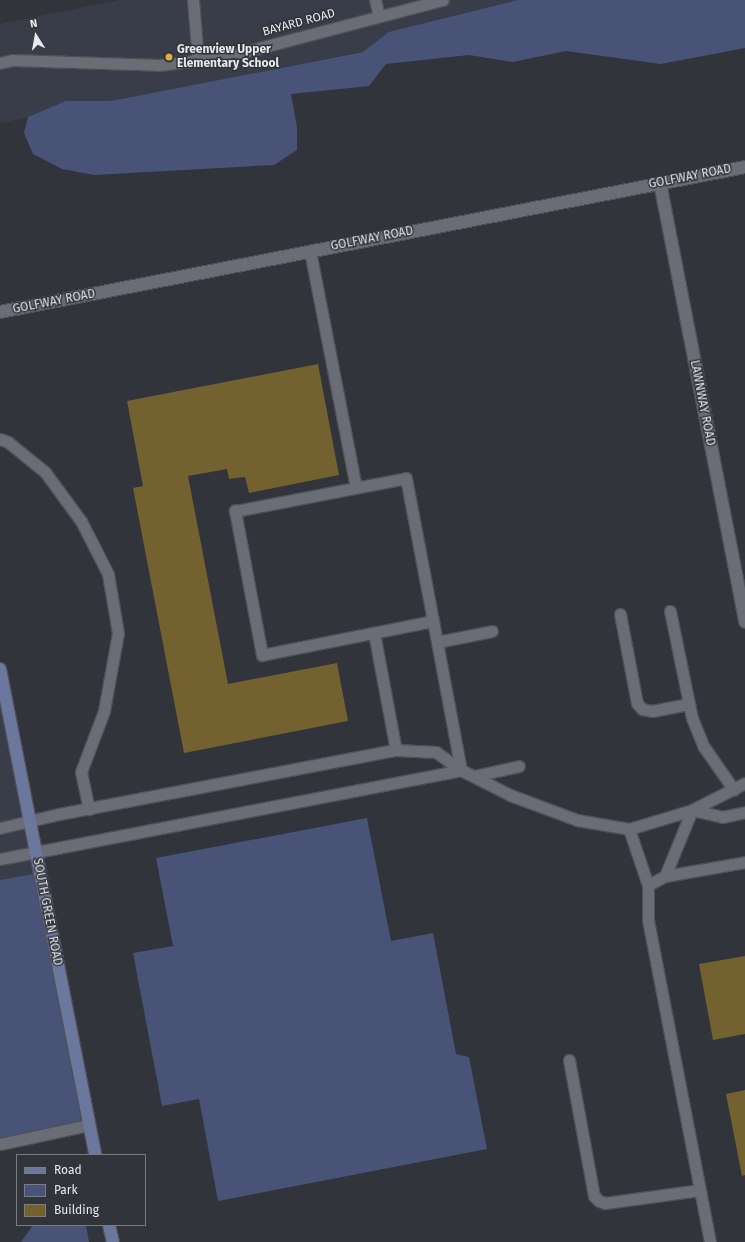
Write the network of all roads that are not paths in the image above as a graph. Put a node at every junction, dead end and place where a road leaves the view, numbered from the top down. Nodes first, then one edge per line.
1 (193, 0) edge
2 (375, 0) edge
3 (443, 0) edge
4 (411, 4) edge
5 (379, 16) junction
6 (198, 60) junction
7 (0, 63) edge
8 (745, 167) edge
9 (660, 183) junction
10 (310, 252) junction
11 (0, 312) edge
12 (0, 439) edge
13 (356, 487) junction
14 (670, 611) dead end
15 (620, 614) dead end
16 (434, 622) junction
17 (745, 622) edge
18 (492, 631) dead end
19 (374, 633) junction
20 (437, 642) junction
21 (0, 669) edge
22 (689, 704) junction
23 (396, 750) junction
24 (518, 766) dead end
25 (461, 770) junction
26 (474, 776) junction
27 (745, 783) edge
28 (734, 790) junction
29 (89, 809) junction
30 (692, 810) junction
31 (745, 812) edge
32 (29, 821) junction
33 (0, 828) edge
34 (629, 828) junction
35 (35, 852) junction
36 (0, 859) edge
37 (745, 862) edge
38 (665, 876) junction
39 (648, 885) junction
40 (569, 1060) dead end
41 (90, 1125) junction
42 (0, 1144) edge
43 (95, 1154) edge
44 (700, 1190) junction
45 (109, 1226) edge
46 (113, 1242) edge
47 (710, 1242) edge

1 - 6 lane
2 - 5 lane
3 - 4 lane, BAYARD ROAD
4 - 5 lane, BAYARD ROAD
5 - 6 lane, BAYARD ROAD
6 - 7 lane, BAYARD ROAD
8 - 9 street, GOLFWAY ROAD
9 - 10 street, GOLFWAY ROAD
9 - 17 street, LAWNWAY ROAD
10 - 11 street, GOLFWAY ROAD
10 - 13 lane
12 - 29 lane
13 - 16 lane
13 - 19 lane
14 - 22 lane
15 - 22 lane
16 - 19 lane
16 - 20 lane
18 - 20 lane
19 - 23 lane
20 - 25 lane
21 - 32 main road, SOUTH GREEN ROAD
22 - 28 lane
23 - 25 lane
23 - 29 lane
24 - 26 lane
25 - 26 lane
25 - 35 lane
26 - 34 lane
27 - 28 lane
28 - 30 lane
29 - 32 lane
30 - 31 lane
30 - 34 lane
30 - 38 lane
32 - 33 lane
32 - 35 main road, SOUTH GREEN ROAD
34 - 39 lane
35 - 36 lane
35 - 41 main road, SOUTH GREEN ROAD
37 - 38 lane
38 - 39 lane
39 - 44 lane
40 - 44 lane
41 - 42 lane
41 - 43 main road, SOUTH GREEN ROAD
44 - 47 lane
45 - 46 main road

